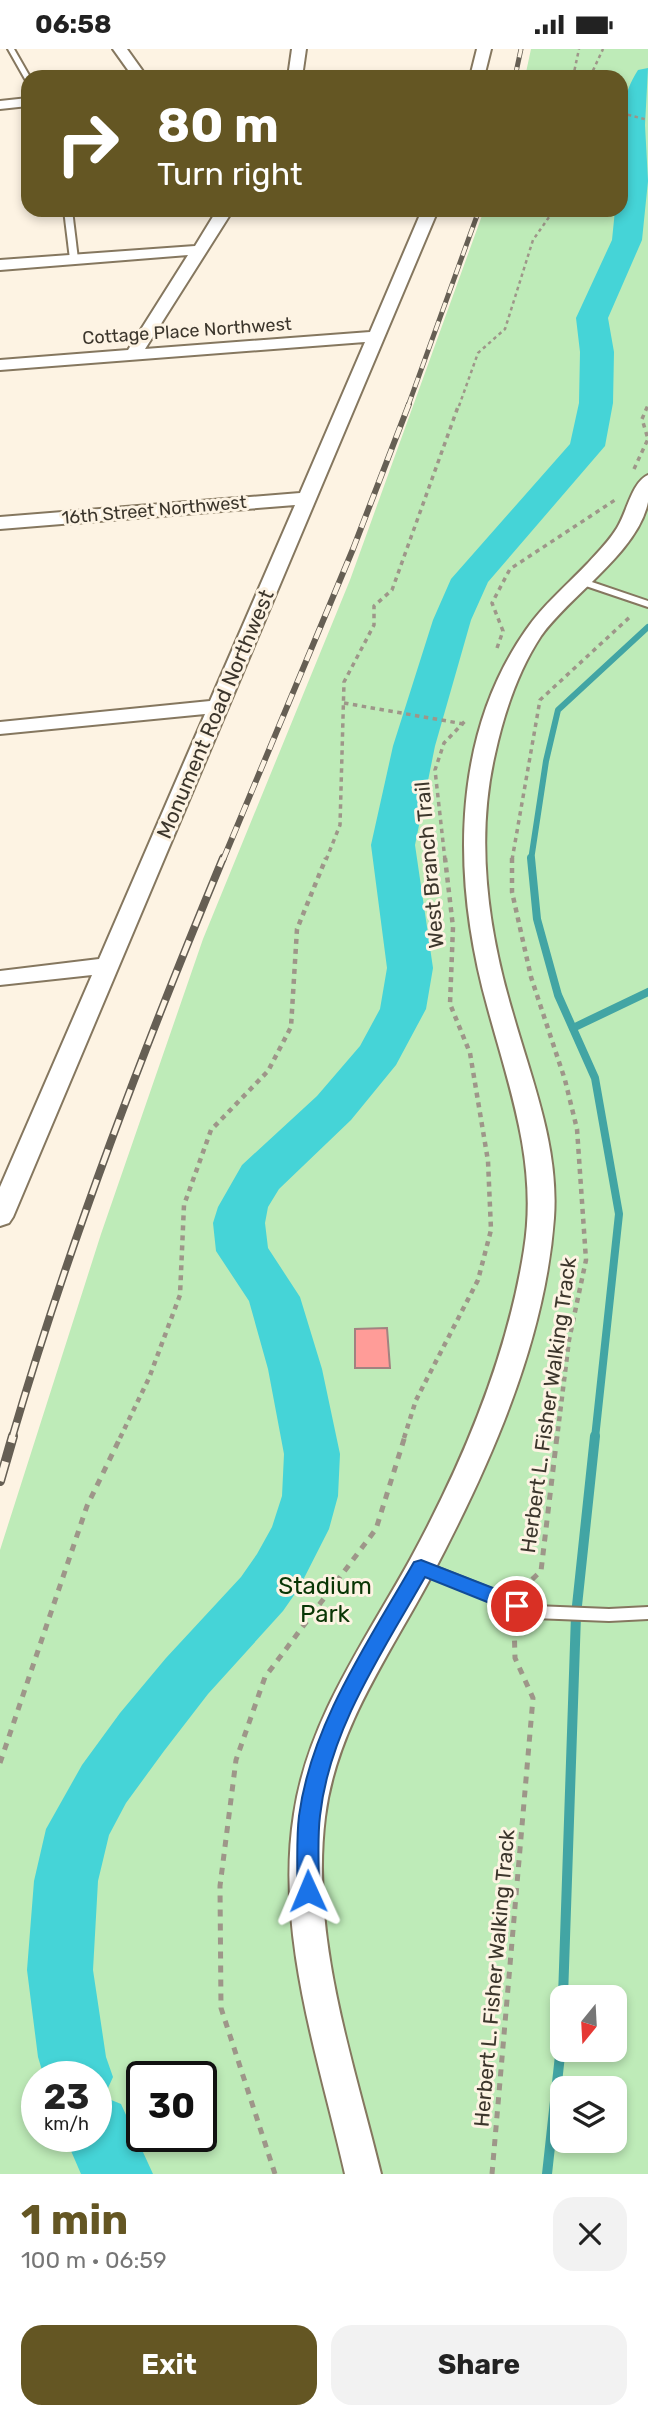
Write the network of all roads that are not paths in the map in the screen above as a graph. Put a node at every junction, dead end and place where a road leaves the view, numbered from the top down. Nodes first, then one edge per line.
1 (11, 49) edge
2 (120, 49) edge
3 (299, 49) edge
4 (484, 49) edge
5 (23, 70) edge
6 (135, 70) edge
7 (296, 70) edge
8 (479, 70) edge
9 (21, 103) edge
10 (0, 105) edge
11 (69, 217) edge
12 (208, 217) edge
13 (220, 217) edge
14 (427, 217) edge
15 (209, 231) junction
16 (198, 250) junction
17 (74, 259) junction
18 (0, 265) edge
19 (377, 336) junction
20 (133, 355) junction
21 (0, 365) edge
22 (640, 476) edge
23 (309, 498) junction
24 (0, 523) edge
25 (580, 581) junction
26 (647, 603) edge
27 (219, 706) junction
28 (0, 728) edge
29 (105, 966) junction
30 (0, 978) edge
31 (0, 1217) edge
32 (421, 1567) junction
33 (648, 1613) edge
34 (363, 2174) edge

1 - 5 lane
2 - 6 street
3 - 7 street
4 - 8 street
9 - 10 street
11 - 17 lane
12 - 15 street
13 - 15 street
14 - 19 street, Monument Road Northwest
15 - 16 street
16 - 17 street
16 - 20 street
17 - 18 street
19 - 20 street, Cottage Place Northwest
19 - 23 street, Monument Road Northwest
20 - 21 street, Cottage Place Northwest
22 - 25 street
23 - 24 street, 16th Street Northwest
23 - 27 street, Monument Road Northwest
25 - 26 lane
25 - 32 street
27 - 28 street
27 - 29 street, Monument Road Northwest
29 - 30 street
29 - 31 street, Monument Road Northwest
32 - 33 lane
32 - 34 street

